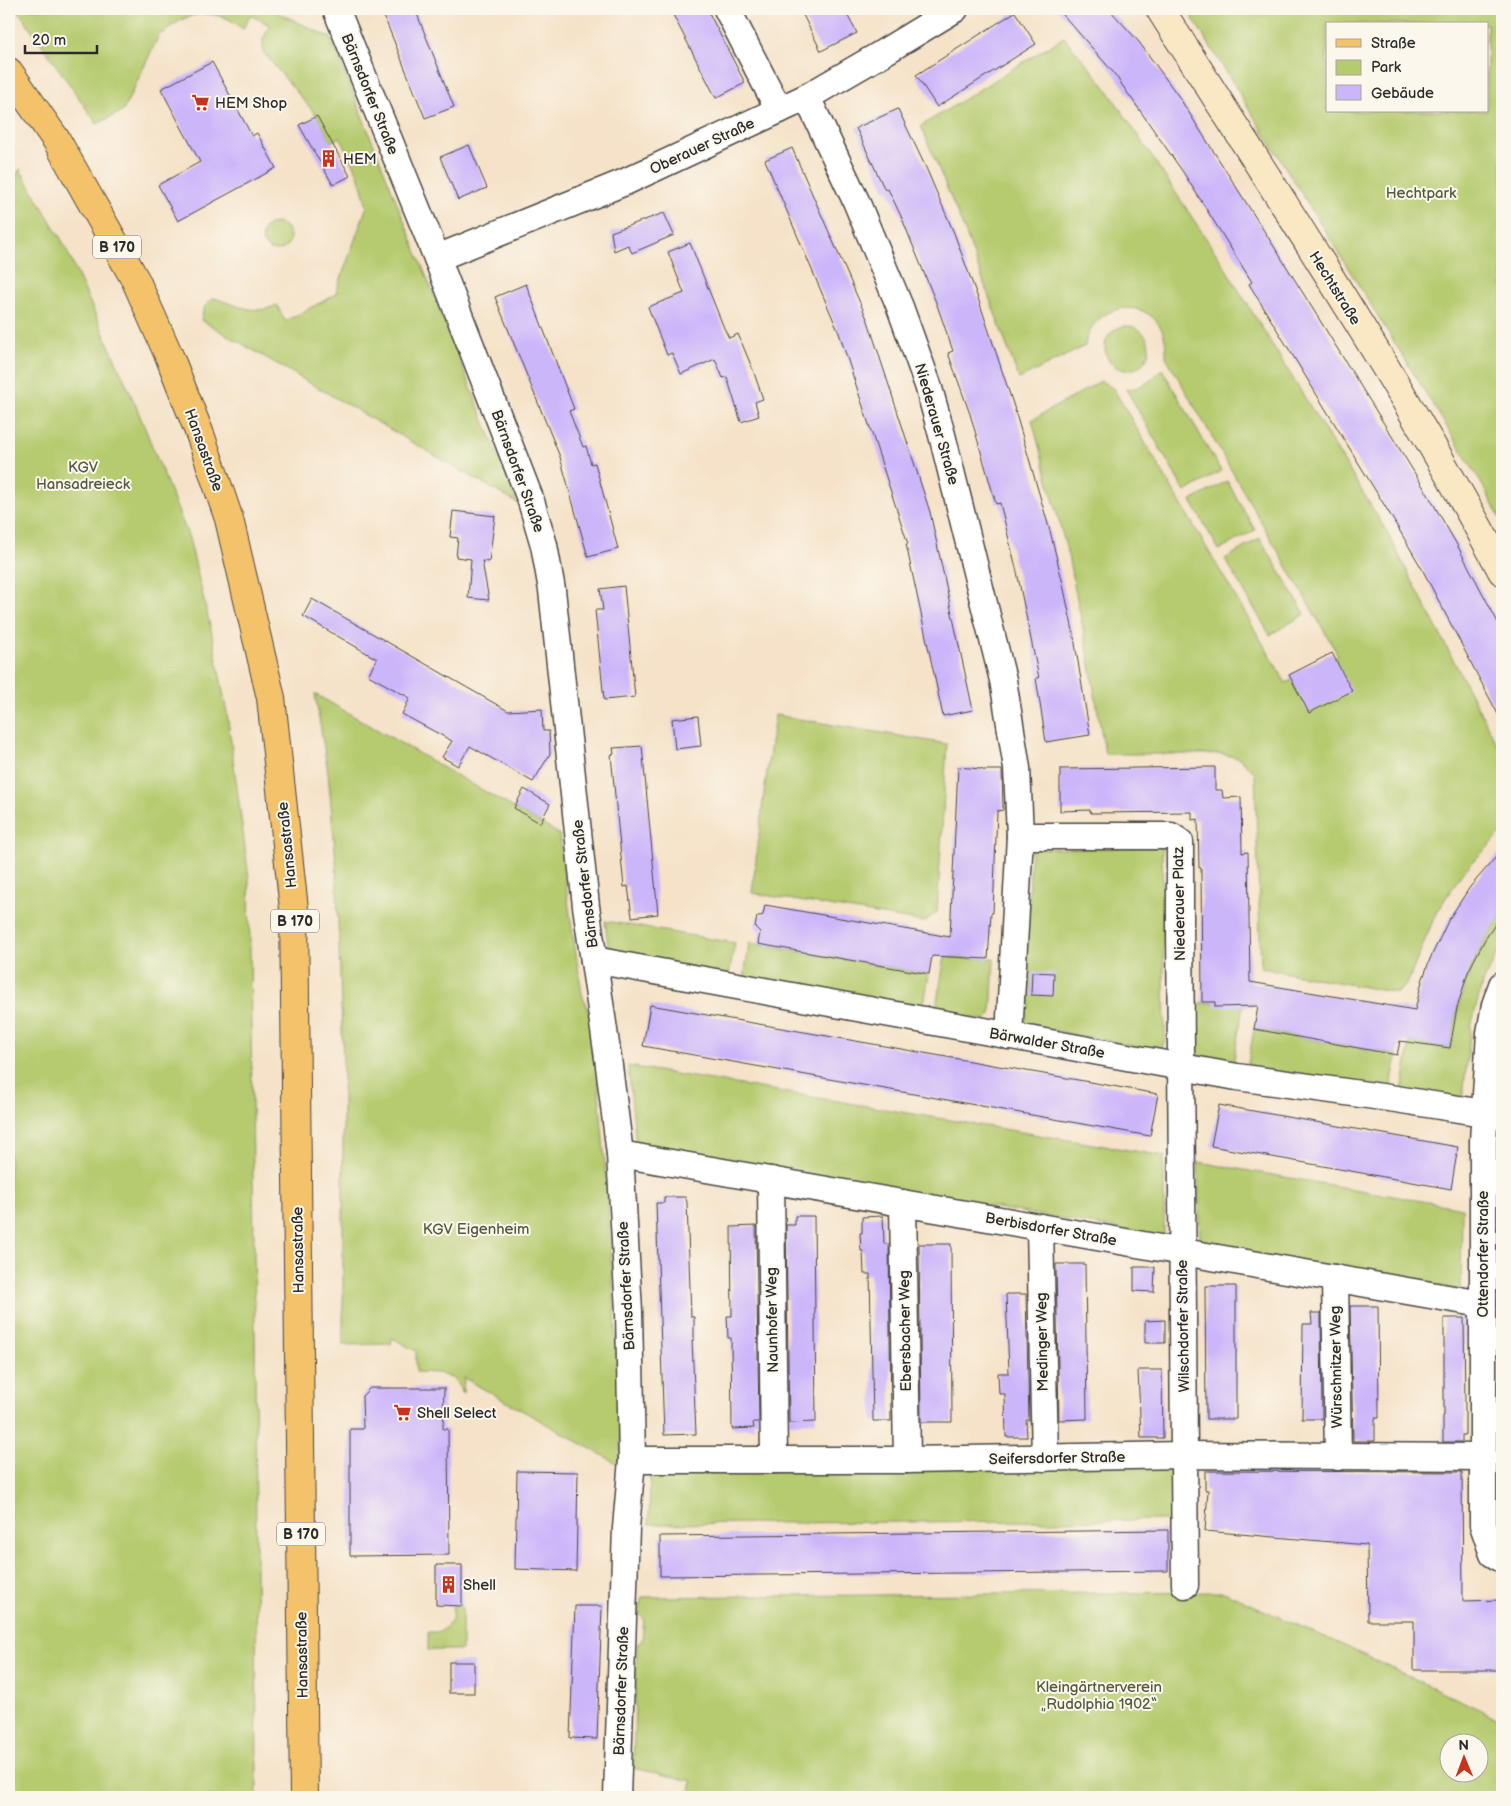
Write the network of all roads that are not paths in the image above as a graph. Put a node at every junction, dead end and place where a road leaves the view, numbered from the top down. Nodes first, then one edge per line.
1 (336, 9) edge
2 (726, 9) edge
3 (955, 9) edge
4 (1160, 9) edge
5 (9, 72) edge
6 (807, 96) junction
7 (780, 110) junction
8 (437, 258) junction
9 (1502, 571) edge
10 (1020, 836) junction
11 (594, 960) junction
12 (1502, 985) edge
13 (1009, 1036) junction
14 (1181, 1067) junction
15 (1493, 1115) edge
16 (620, 1154) junction
17 (771, 1180) junction
18 (903, 1203) junction
19 (1040, 1227) junction
20 (1182, 1252) junction
21 (1334, 1278) junction
22 (1482, 1304) junction
23 (1184, 1455) junction
24 (1338, 1457) junction
25 (1483, 1457) junction
26 (1044, 1458) junction
27 (632, 1460) junction
28 (774, 1460) junction
29 (907, 1460) junction
30 (1502, 1559) edge
31 (1185, 1585) dead end
32 (304, 1797) edge
33 (617, 1797) edge

1 - 8 street, Bärnsdorfer Straße
2 - 7 street
3 - 6 street, Oberauer Straße
4 - 9 street, Hechtstraße
5 - 32 main road, Hansastraße / B 170
6 - 7 street, Oberauer Straße
6 - 10 street, Niederauer Straße
7 - 8 street, Oberauer Straße
8 - 11 street, Bärnsdorfer Straße
10 - 13 street
10 - 14 street, Niederauer Platz
11 - 13 street, Bärwalder Straße
11 - 16 street, Bärnsdorfer Straße
12 - 15 street, Ottendorfer Straße
13 - 14 street, Bärwalder Straße
14 - 15 street, Bärwalder Straße
14 - 20 street, Wilschdorfer Straße
15 - 22 street, Ottendorfer Straße
16 - 17 street, Berbisdorfer Straße
16 - 27 street, Bärnsdorfer Straße
17 - 18 street, Berbisdorfer Straße
17 - 28 street, Naunhofer Weg
18 - 19 street, Berbisdorfer Straße
18 - 29 street, Ebersbacher Weg
19 - 20 street, Berbisdorfer Straße
19 - 26 street, Medinger Weg
20 - 21 street, Berbisdorfer Straße
20 - 23 street, Wilschdorfer Straße
21 - 22 street, Berbisdorfer Straße
21 - 24 street, Würschnitzer Weg
22 - 25 street, Ottendorfer Straße
23 - 24 street, Seifersdorfer Straße
23 - 26 street, Seifersdorfer Straße
23 - 31 street, Wilschdorfer Straße
24 - 25 street, Seifersdorfer Straße
25 - 30 street, Ottendorfer Straße
26 - 29 street, Seifersdorfer Straße
27 - 28 street, Seifersdorfer Straße
27 - 33 street, Bärnsdorfer Straße
28 - 29 street, Seifersdorfer Straße

